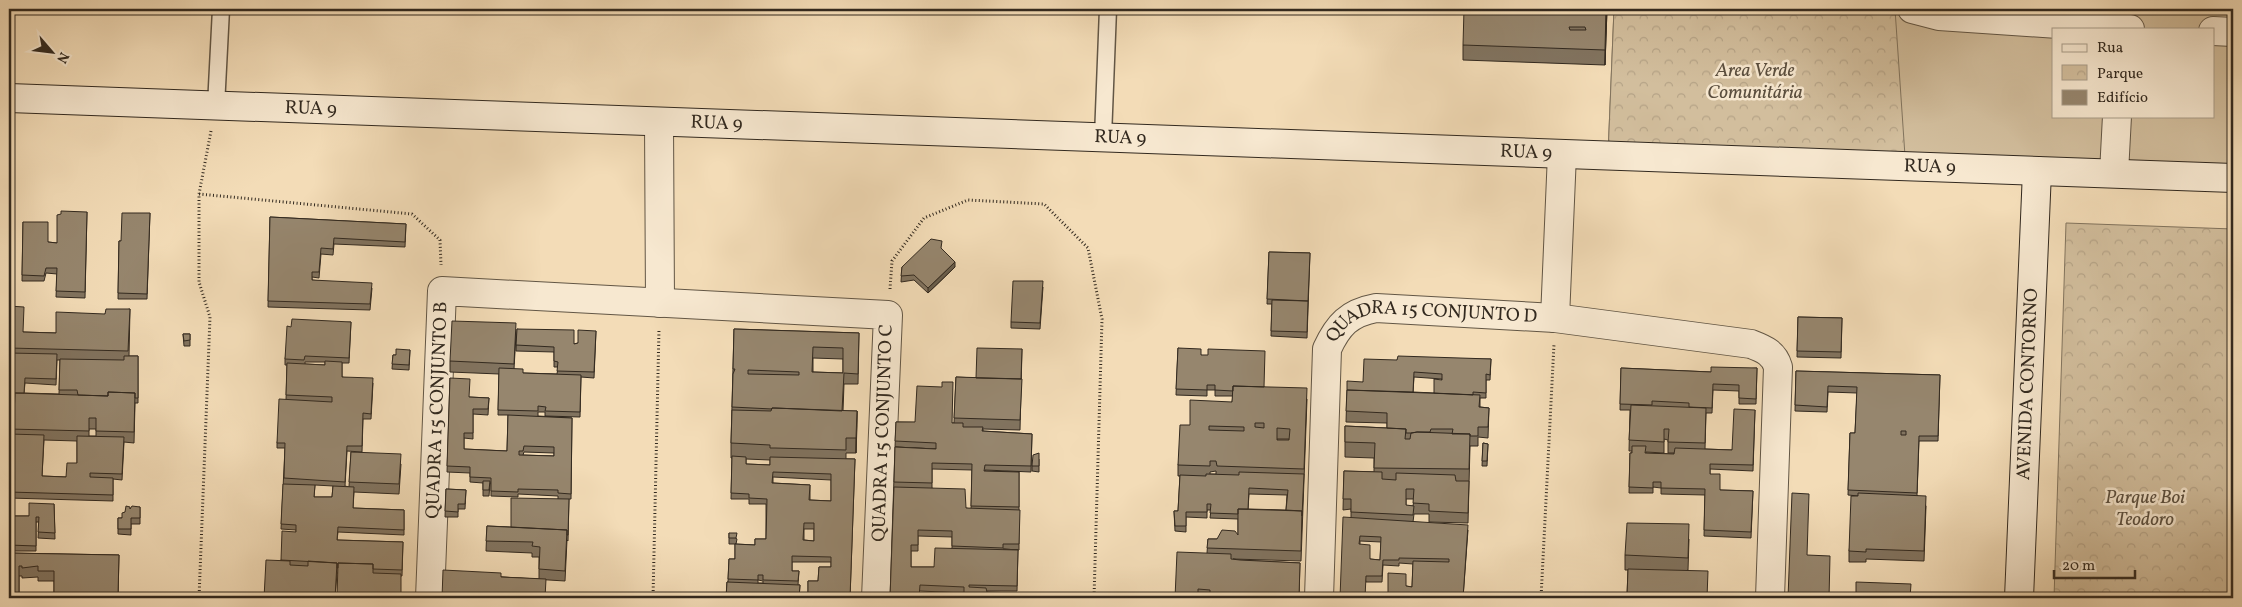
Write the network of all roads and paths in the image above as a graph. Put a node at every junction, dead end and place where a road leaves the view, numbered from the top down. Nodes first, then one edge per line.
1 (221, 9) edge
2 (1108, 9) edge
3 (1912, 9) edge
4 (2107, 28) edge
5 (2214, 31) edge
6 (2233, 32) edge
7 (9, 98) edge
8 (216, 106) junction
9 (2117, 118) edge
10 (660, 122) junction
11 (1104, 137) junction
12 (1562, 154) junction
13 (2037, 171) junction
14 (2114, 173) junction
15 (2233, 178) edge
16 (199, 194) junction
17 (442, 291) junction
18 (660, 303) junction
19 (888, 315) junction
20 (1555, 318) junction
21 (199, 598) edge
22 (430, 598) edge
23 (653, 598) edge
24 (876, 598) edge
25 (1094, 598) edge
26 (1319, 598) edge
27 (1541, 598) edge
28 (1770, 598) edge
29 (2019, 598) edge

1 - 8 lane
2 - 11 lane
3 - 4 street
5 - 6 street
7 - 8 street, RUA 9
8 - 10 street, RUA 9
8 - 16 path
9 - 14 street
10 - 11 street, RUA 9
10 - 18 street
11 - 12 street, RUA 9
12 - 13 street, RUA 9
12 - 20 street
13 - 14 street, RUA 9
13 - 29 street, AVENIDA CONTORNO
14 - 15 street, RUA 9
16 - 17 path
16 - 21 path
17 - 18 street, QUADRA 15 CONJUNTO B
17 - 22 street, QUADRA 15 CONJUNTO B
18 - 19 street, QUADRA 15 CONJUNTO C
18 - 23 path
19 - 24 street, QUADRA 15 CONJUNTO C
19 - 25 path
20 - 26 street, QUADRA 15 CONJUNTO D
20 - 27 path
20 - 28 street, QUADRA 15 CONJUNTO D

